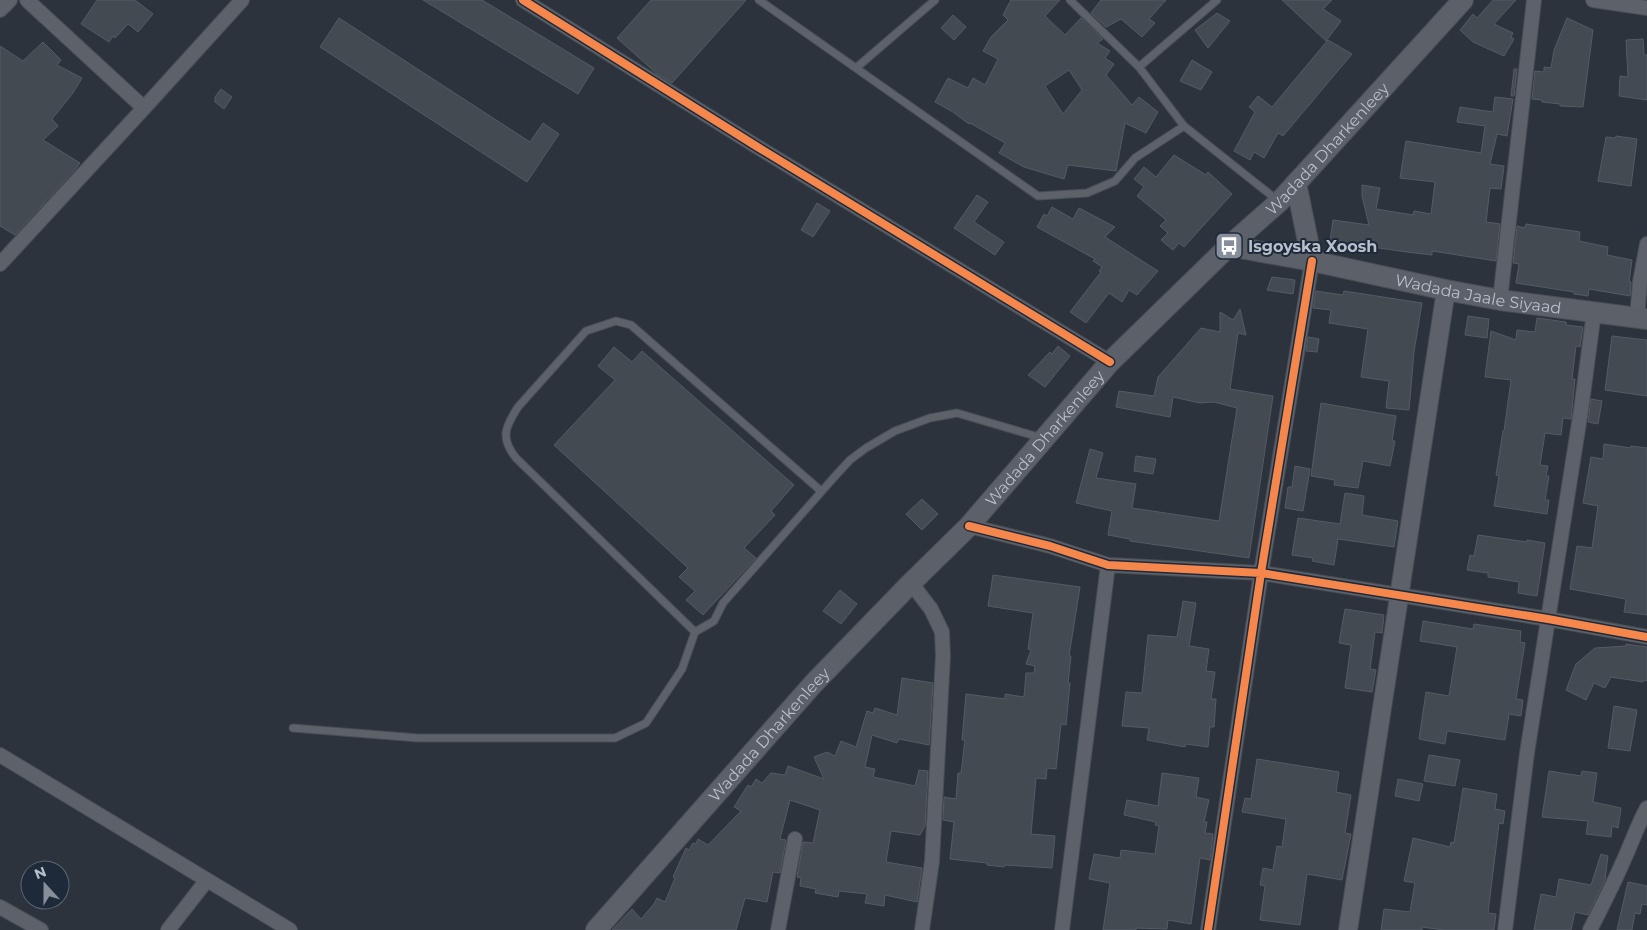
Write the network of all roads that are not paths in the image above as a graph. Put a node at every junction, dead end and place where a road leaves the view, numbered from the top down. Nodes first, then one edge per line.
1 (10, 0) edge
2 (27, 0) edge
3 (242, 0) edge
4 (523, 0) edge
5 (759, 0) edge
6 (935, 0) edge
7 (1070, 0) edge
8 (1217, 0) edge
9 (1462, 0) edge
10 (1534, 0) edge
11 (1592, 0) edge
12 (1647, 8) edge
13 (0, 10) edge
14 (1139, 67) junction
15 (856, 68) junction
16 (144, 108) junction
17 (1184, 126) junction
18 (1296, 183) junction
19 (1279, 202) junction
20 (1647, 244) edge
21 (1229, 246) junction
22 (1312, 262) junction
23 (0, 264) edge
24 (1446, 290) junction
25 (1500, 300) junction
26 (1594, 312) junction
27 (1642, 318) edge
28 (1110, 362) junction
29 (1045, 439) junction
30 (822, 491) junction
31 (969, 526) junction
32 (1108, 565) junction
33 (1261, 573) junction
34 (911, 583) junction
35 (1399, 596) junction
36 (1548, 619) junction
37 (695, 632) junction
38 (1647, 637) edge
39 (294, 728) dead end
40 (0, 755) edge
41 (1647, 808) edge
42 (795, 839) dead end
43 (207, 880) junction
44 (0, 906) edge
45 (41, 930) edge
46 (168, 930) edge
47 (290, 930) edge
48 (596, 930) edge
49 (778, 930) edge
50 (922, 930) edge
51 (1062, 930) edge
52 (1208, 930) edge
53 (1348, 930) edge
54 (1506, 930) edge
55 (1590, 930) edge

1 - 13 street
2 - 16 street
3 - 16 street
4 - 28 street
5 - 15 lane
6 - 15 lane
7 - 14 lane
8 - 14 lane
9 - 18 main road, Wadada Dharkenleey
10 - 25 street
11 - 12 street
14 - 17 lane
15 - 17 lane
16 - 23 street
17 - 19 lane
18 - 19 main road, Wadada Dharkenleey
18 - 22 main road
19 - 21 main road, Wadada Dharkenleey
20 - 27 street
21 - 22 main road, Wadada Jaale Siyaad
21 - 28 main road, Wadada Dharkenleey
22 - 24 main road, Wadada Jaale Siyaad
22 - 33 street
24 - 25 main road, Wadada Jaale Siyaad
24 - 35 street
25 - 26 main road, Wadada Jaale Siyaad
26 - 27 main road, Wadada Jaale Siyaad
26 - 36 street
28 - 29 main road, Wadada Dharkenleey
29 - 30 lane
29 - 31 main road, Wadada Dharkenleey
30 - 37 lane
30 - 37 lane
31 - 32 street
31 - 34 main road, Wadada Dharkenleey
32 - 33 street
32 - 51 street
33 - 35 street
33 - 52 street
34 - 48 main road, Wadada Dharkenleey
34 - 50 street
35 - 36 street
35 - 53 street
36 - 38 street
36 - 54 street
37 - 39 lane
40 - 43 street
41 - 55 street
42 - 49 street
43 - 46 street
43 - 47 street
44 - 45 street

